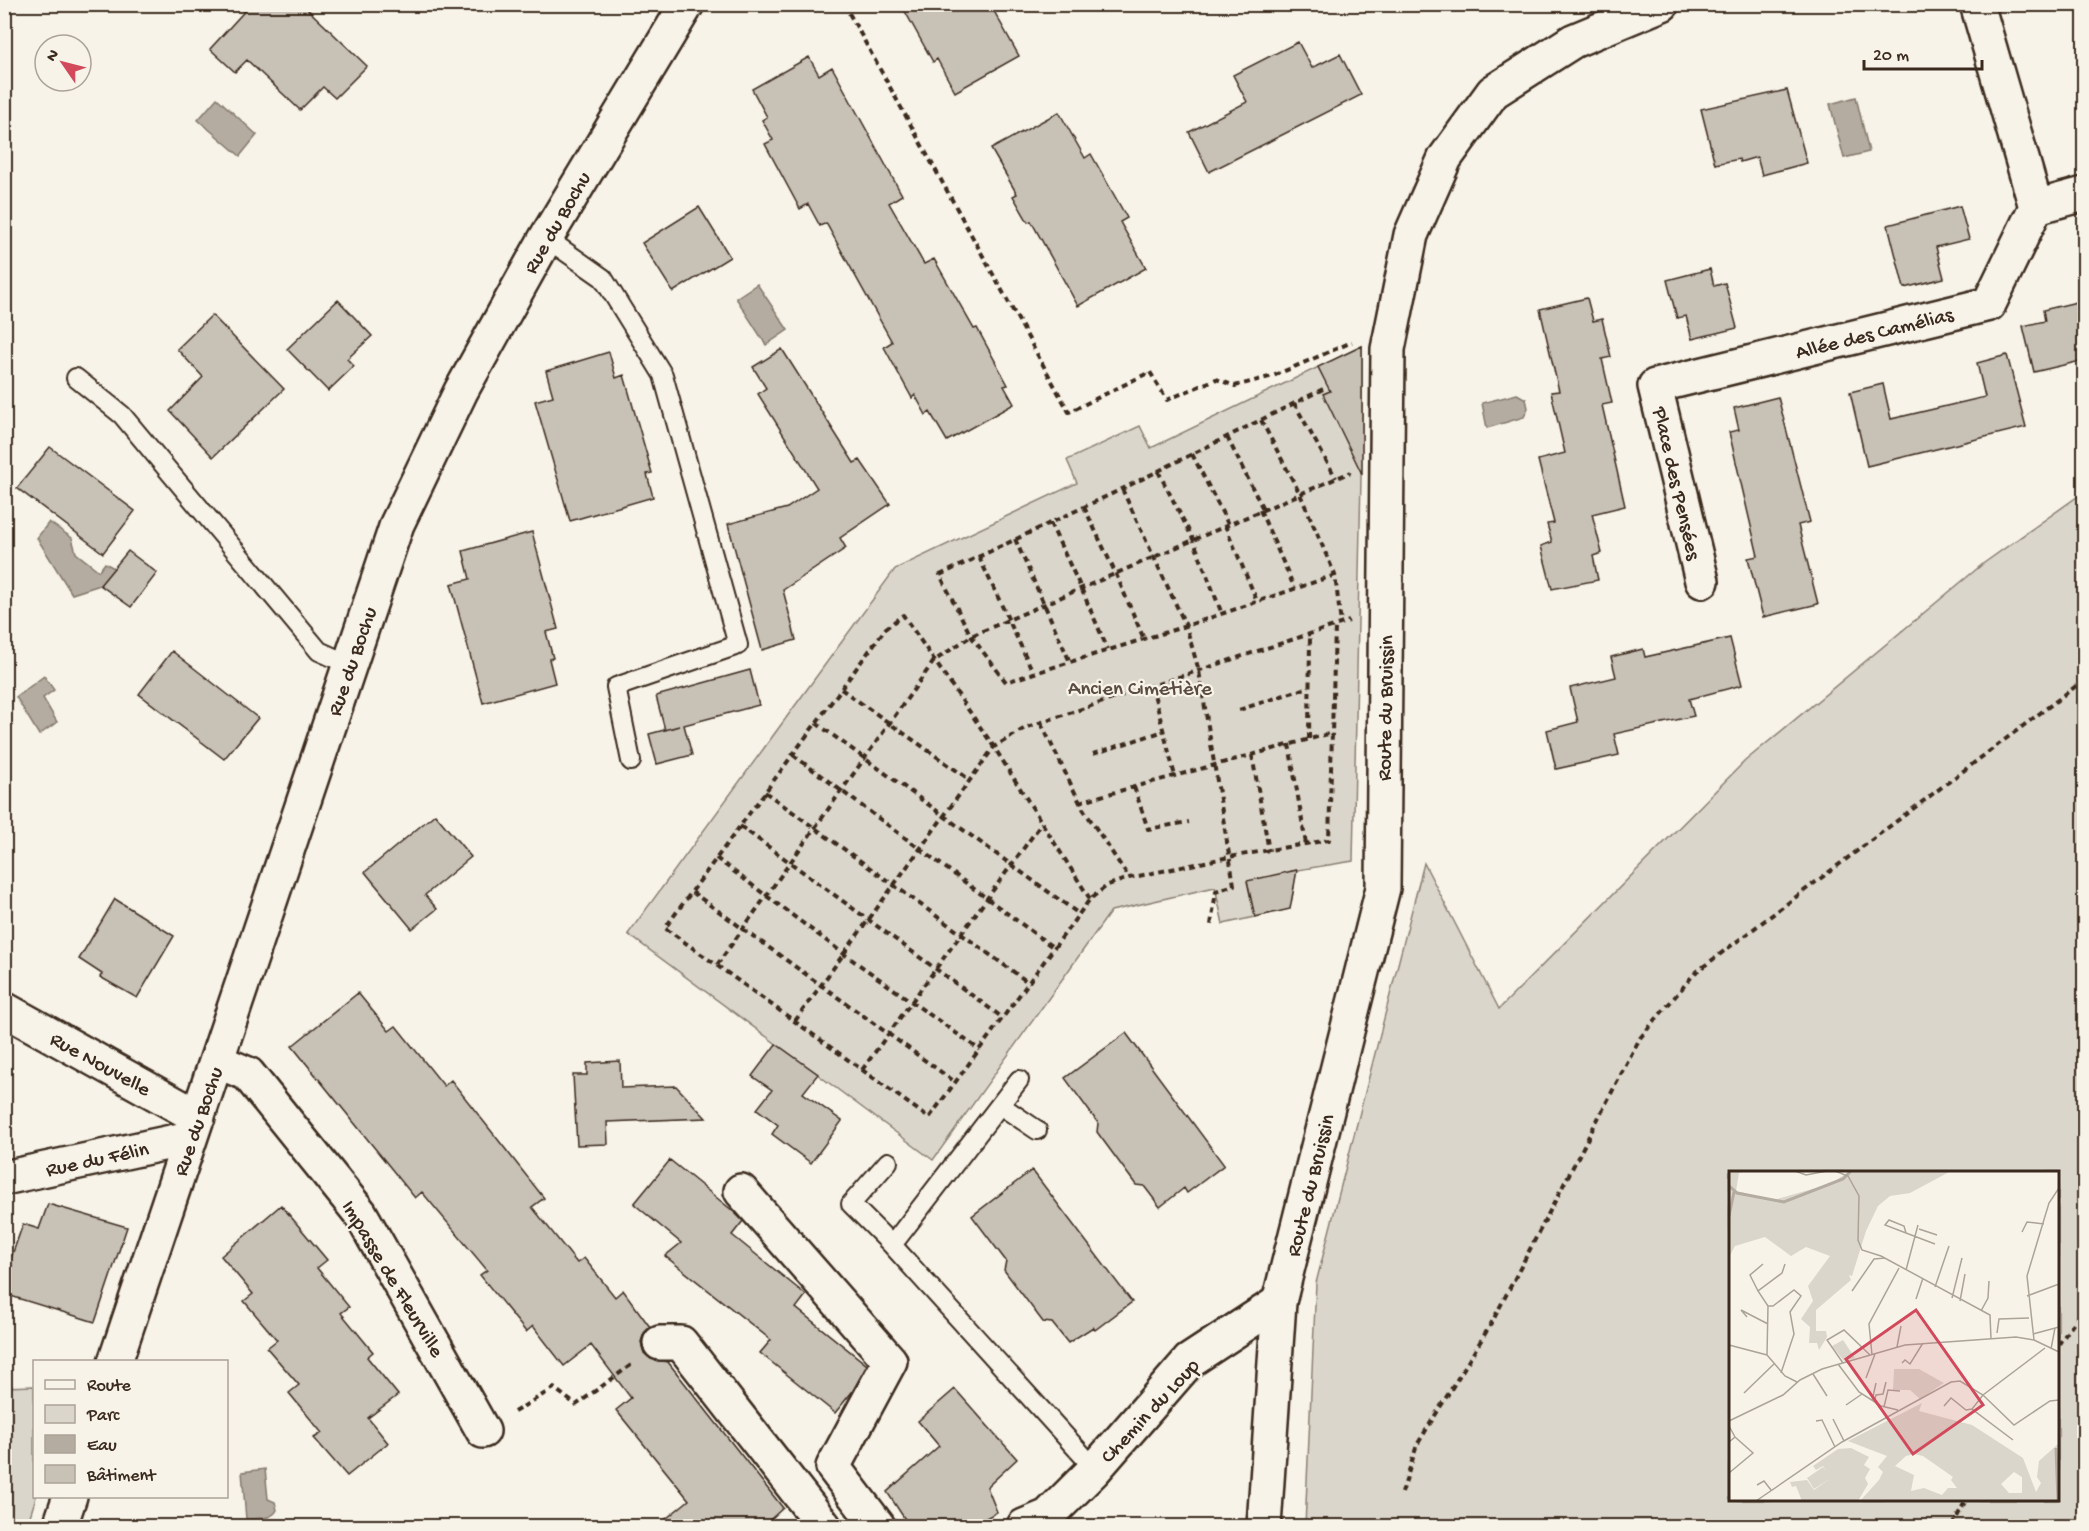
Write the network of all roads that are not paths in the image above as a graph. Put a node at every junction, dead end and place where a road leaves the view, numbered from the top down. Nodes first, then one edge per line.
1 (687, 4) edge
2 (1662, 4) edge
3 (1977, 4) edge
4 (2085, 194) edge
5 (2036, 207) junction
6 (546, 238) junction
7 (76, 378) dead end
8 (1655, 386) joint
9 (1702, 581) dead end
10 (350, 665) junction
11 (631, 761) dead end
12 (4, 1009) edge
13 (217, 1061) junction
14 (1019, 1080) dead end
15 (1000, 1105) junction
16 (194, 1128) junction
17 (1037, 1130) dead end
18 (888, 1162) dead end
19 (4, 1178) edge
20 (741, 1191) dead end
21 (892, 1245) junction
22 (1280, 1302) junction
23 (660, 1343) road end
24 (116, 1360) edge
25 (483, 1431) road end
26 (1095, 1469) junction
27 (70, 1498) edge
28 (60, 1527) edge
29 (824, 1527) edge
30 (878, 1527) edge
31 (1024, 1527) edge
32 (1264, 1527) edge

1 - 6 street, Rue du Bochu
2 - 22 street, Route du Bruissin
3 - 5 street
4 - 5 street
5 - 8 street, Allée des Camélias
6 - 10 street, Rue du Bochu
6 - 11 lane
7 - 10 lane
8 - 9 street, Place des Pensées
10 - 13 street, Rue du Bochu
12 - 16 street, Rue Nouvelle
13 - 16 street, Rue du Bochu
13 - 25 street, Impasse de Fleurville
14 - 15 lane
15 - 17 lane
15 - 21 lane
16 - 19 street, Rue du Félin
16 - 24 street, Rue du Bochu
18 - 21 lane
20 - 30 street
21 - 26 lane
22 - 26 street, Chemin du Loup
22 - 32 street, Route du Bruissin
23 - 29 street
26 - 31 street, Chemin du Loup
27 - 28 street

